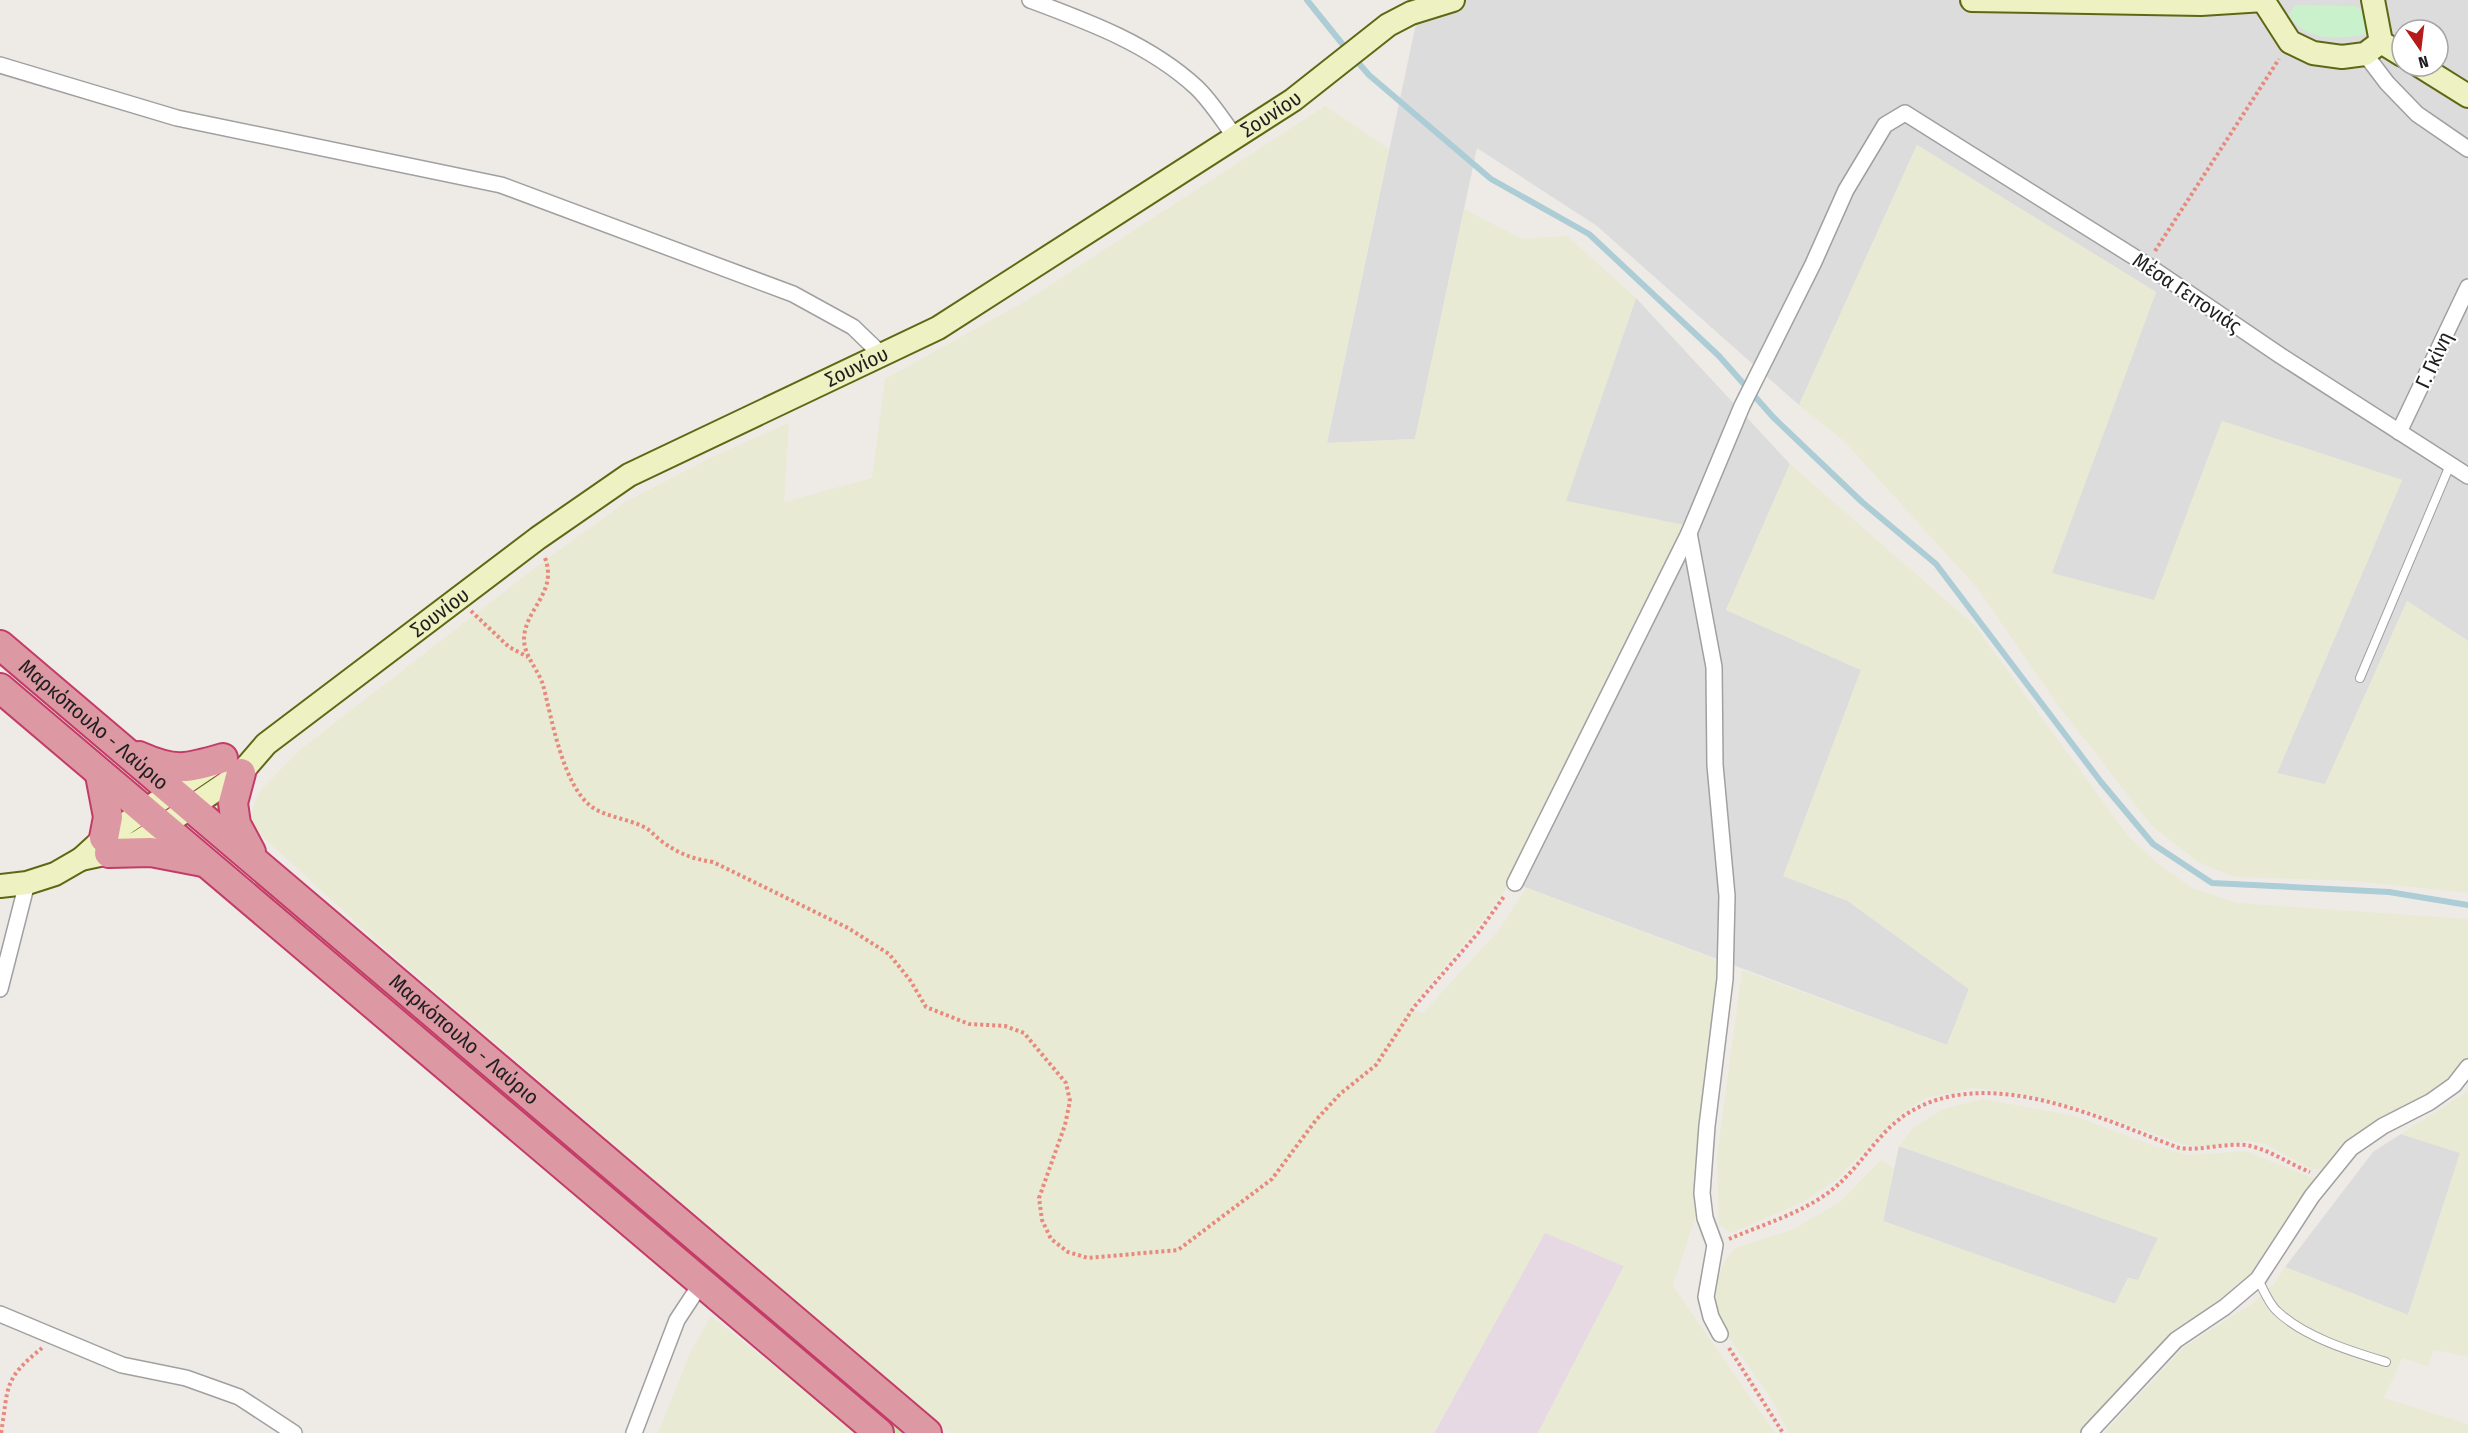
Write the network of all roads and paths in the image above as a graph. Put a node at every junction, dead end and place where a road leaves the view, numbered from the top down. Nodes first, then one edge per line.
1 (1030, 0) edge
2 (1453, 0) edge
3 (1972, 0) edge
4 (2264, 0) edge
5 (2373, 0) edge
6 (2201, 2) edge
7 (2290, 42) junction
8 (2373, 48) junction
9 (2390, 52) edge
10 (0, 65) edge
11 (2439, 78) edge
12 (2468, 96) edge
13 (1236, 138) junction
14 (2468, 149) edge
15 (2147, 265) junction
16 (2468, 287) edge
17 (884, 356) junction
18 (2399, 432) junction
19 (2450, 465) junction
20 (2468, 476) edge
21 (1689, 533) junction
22 (538, 537) junction
23 (458, 598) junction
24 (0, 645) edge
25 (529, 658) junction
26 (2360, 678) dead end
27 (0, 688) edge
28 (120, 748) junction
29 (232, 766) junction
30 (100, 775) junction
31 (182, 799) junction
32 (154, 818) junction
33 (106, 846) junction
34 (257, 861) junction
35 (208, 863) junction
36 (27, 883) junction
37 (1515, 883) joint
38 (0, 886) edge
39 (0, 989) edge
40 (2468, 1067) edge
41 (2329, 1172) junction
42 (1715, 1245) junction
43 (2258, 1279) junction
44 (702, 1282) junction
45 (0, 1314) edge
46 (1720, 1334) joint
47 (56, 1336) junction
48 (2386, 1362) dead end
49 (1, 1433) edge
50 (294, 1433) edge
51 (634, 1433) edge
52 (879, 1433) edge
53 (927, 1433) edge
54 (1783, 1433) edge
55 (2089, 1433) edge

1 - 13 street
2 - 13 main road, Σουνίου
3 - 6 main road
4 - 6 main road
4 - 7 main road
5 - 8 main road
7 - 8 main road
7 - 15 path
8 - 9 main road
8 - 14 street
10 - 17 street
11 - 12 main road
13 - 17 main road, Σουνίου
15 - 18 street, Μέσα Γειτονιάς
15 - 21 street, Μέσα Γειτονιάς
16 - 18 street, Γ. Γκίνη
17 - 22 main road, Σουνίου
18 - 19 street, Μέσα Γειτονιάς
19 - 20 street, Μέσα Γειτονιάς
19 - 26 lane
21 - 37 street
21 - 42 street
22 - 23 main road, Σουνίου
22 - 25 path
23 - 25 path
23 - 29 main road, Σουνίου
24 - 28 highway, Μαρκόπουλο - Λαύριο
25 - 37 path
27 - 30 highway, Μαρκόπουλο - Λαύριο
28 - 29 highway
28 - 31 highway, Μαρκόπουλο - Λαύριο
29 - 31 main road, Σουνίου
29 - 34 highway
30 - 32 highway, Μαρκόπουλο - Λαύριο
30 - 33 highway
31 - 32 main road, Σουνίου
31 - 34 highway, Μαρκόπουλο - Λαύριο
32 - 33 main road, Σουνίου
32 - 35 highway, Μαρκόπουλο - Λαύριο
33 - 35 highway
33 - 36 main road, Σουνίου
34 - 53 highway, Μαρκόπουλο - Λαύριο
35 - 44 highway, Μαρκόπουλο - Λαύριο
36 - 38 main road, Σουνίου
36 - 39 street
40 - 41 street
41 - 42 path
41 - 43 street
42 - 46 street
43 - 48 lane
43 - 55 street
44 - 51 street
44 - 52 highway, Μαρκόπουλο - Λαύριο
45 - 47 street
46 - 54 path
47 - 49 path
47 - 50 street

